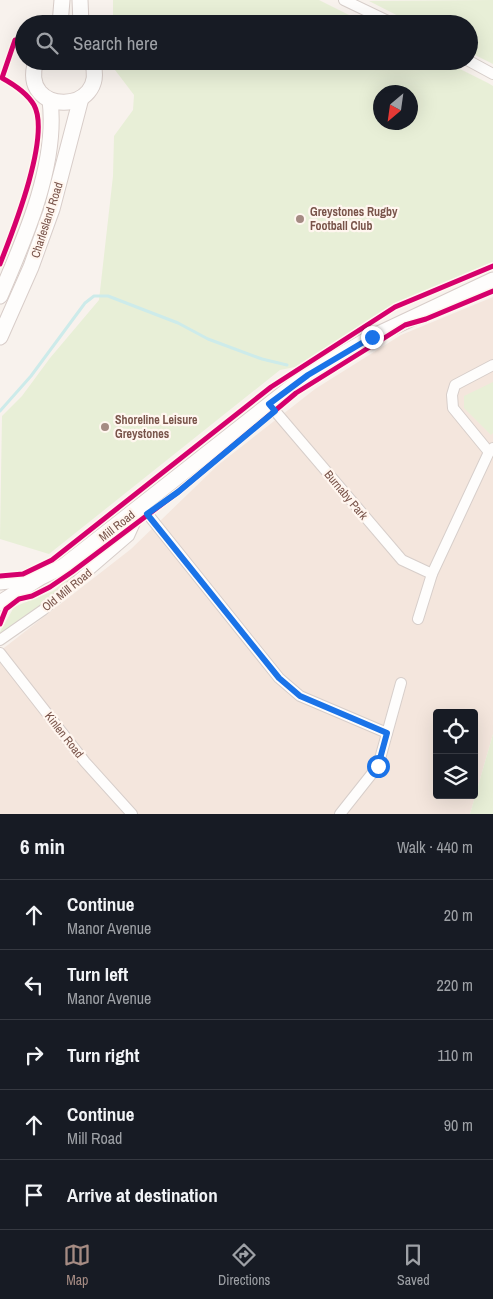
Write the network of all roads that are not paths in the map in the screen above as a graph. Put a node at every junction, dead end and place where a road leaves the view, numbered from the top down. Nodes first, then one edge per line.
1 (62, 0) edge
2 (80, 0) edge
3 (344, 0) edge
4 (61, 15) edge
5 (80, 15) edge
6 (375, 15) edge
7 (478, 66) edge
8 (35, 70) edge
9 (92, 70) edge
10 (493, 74) edge
11 (81, 98) junction
12 (50, 100) junction
13 (493, 280) edge
14 (0, 296) edge
15 (0, 337) edge
16 (493, 365) edge
17 (269, 404) junction
18 (491, 450) edge
19 (142, 507) junction
20 (432, 574) junction
21 (41, 577) junction
22 (0, 582) edge
23 (0, 603) edge
24 (418, 619) dead end
25 (0, 640) edge
26 (0, 653) edge
27 (401, 683) dead end
28 (387, 733) junction
29 (132, 814) edge
30 (340, 814) edge

1 - 4 main road
2 - 5 main road
3 - 6 street
7 - 10 street
8 - 12 main road
9 - 11 main road, Charlesland Road
11 - 12 main road
11 - 15 main road, Charlesland Road
12 - 14 main road, Charlesland Road
13 - 17 main road, Mill Road
16 - 18 street
17 - 19 main road, Mill Road
17 - 20 street, Burnaby Park
18 - 20 street
19 - 21 main road, Mill Road
19 - 25 street, Old Mill Road
19 - 28 street
20 - 24 street
21 - 22 main road, Mill Road
21 - 23 main road, Mill Road
26 - 29 street, Kinlen Road
27 - 28 street
28 - 30 street

